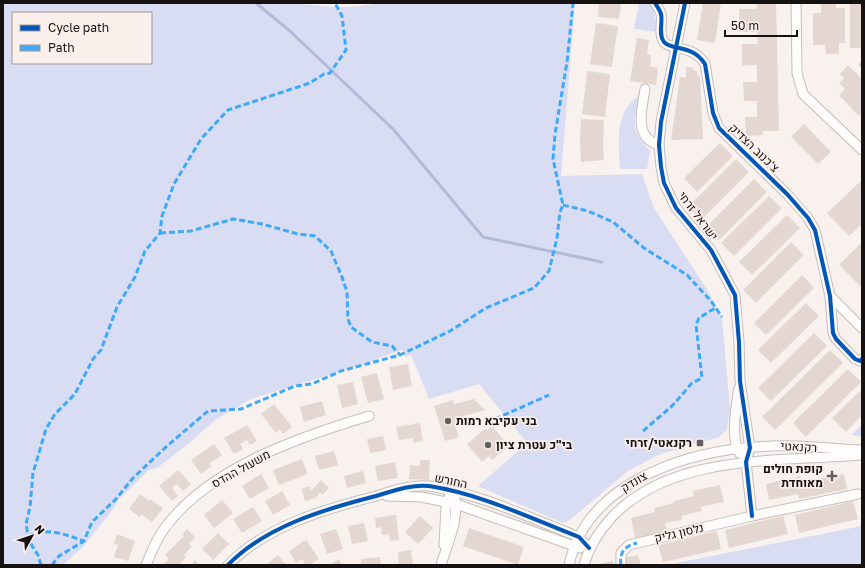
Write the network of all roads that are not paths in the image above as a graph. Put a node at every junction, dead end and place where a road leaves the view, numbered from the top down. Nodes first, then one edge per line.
1 (655, 3) edge
2 (685, 3) edge
3 (796, 3) edge
4 (676, 47) junction
5 (645, 90) dead end
6 (659, 145) junction
7 (862, 150) edge
8 (830, 296) junction
9 (862, 328) edge
10 (862, 359) edge
11 (740, 380) junction
12 (368, 416) dead end
13 (750, 448) junction
14 (737, 450) junction
15 (862, 450) edge
16 (862, 454) edge
17 (746, 462) junction
18 (453, 491) junction
19 (858, 494) dead end
20 (376, 496) junction
21 (451, 503) junction
22 (752, 516) junction
23 (579, 537) junction
24 (574, 547) junction
25 (590, 548) junction
26 (621, 562) edge
27 (442, 563) edge
28 (146, 565) edge
29 (228, 565) edge
30 (569, 565) edge
31 (584, 565) edge

1 - 4 street
2 - 4 street, ישראל זרחי
3 - 7 street
4 - 6 street, ישראל זרחי
4 - 8 street, צ'כנוב הצדיק
5 - 6 street
6 - 11 street, ישראל זרחי
8 - 9 street
8 - 10 street
11 - 13 street, ישראל זרחי
11 - 14 street, ישראל זרחי
12 - 28 street, משעול ההדס
13 - 14 street, רקנאטי
13 - 15 street, רקנאטי
13 - 17 street, ישראל זרחי
14 - 17 street
14 - 23 street, צונדק
16 - 17 street, רקנאטי
17 - 22 street
17 - 25 street, צונדק
18 - 20 street, החורש
18 - 21 street
18 - 23 street, החורש
19 - 22 street, נלסון גליק
20 - 21 street, החורש
20 - 29 street, החורש
21 - 24 street, החורש
21 - 27 street
22 - 26 street, נלסון גליק
23 - 24 street, צונדק
23 - 25 street, החורש
24 - 25 street, החורש
24 - 30 street, צונדק
25 - 31 street, צונדק

